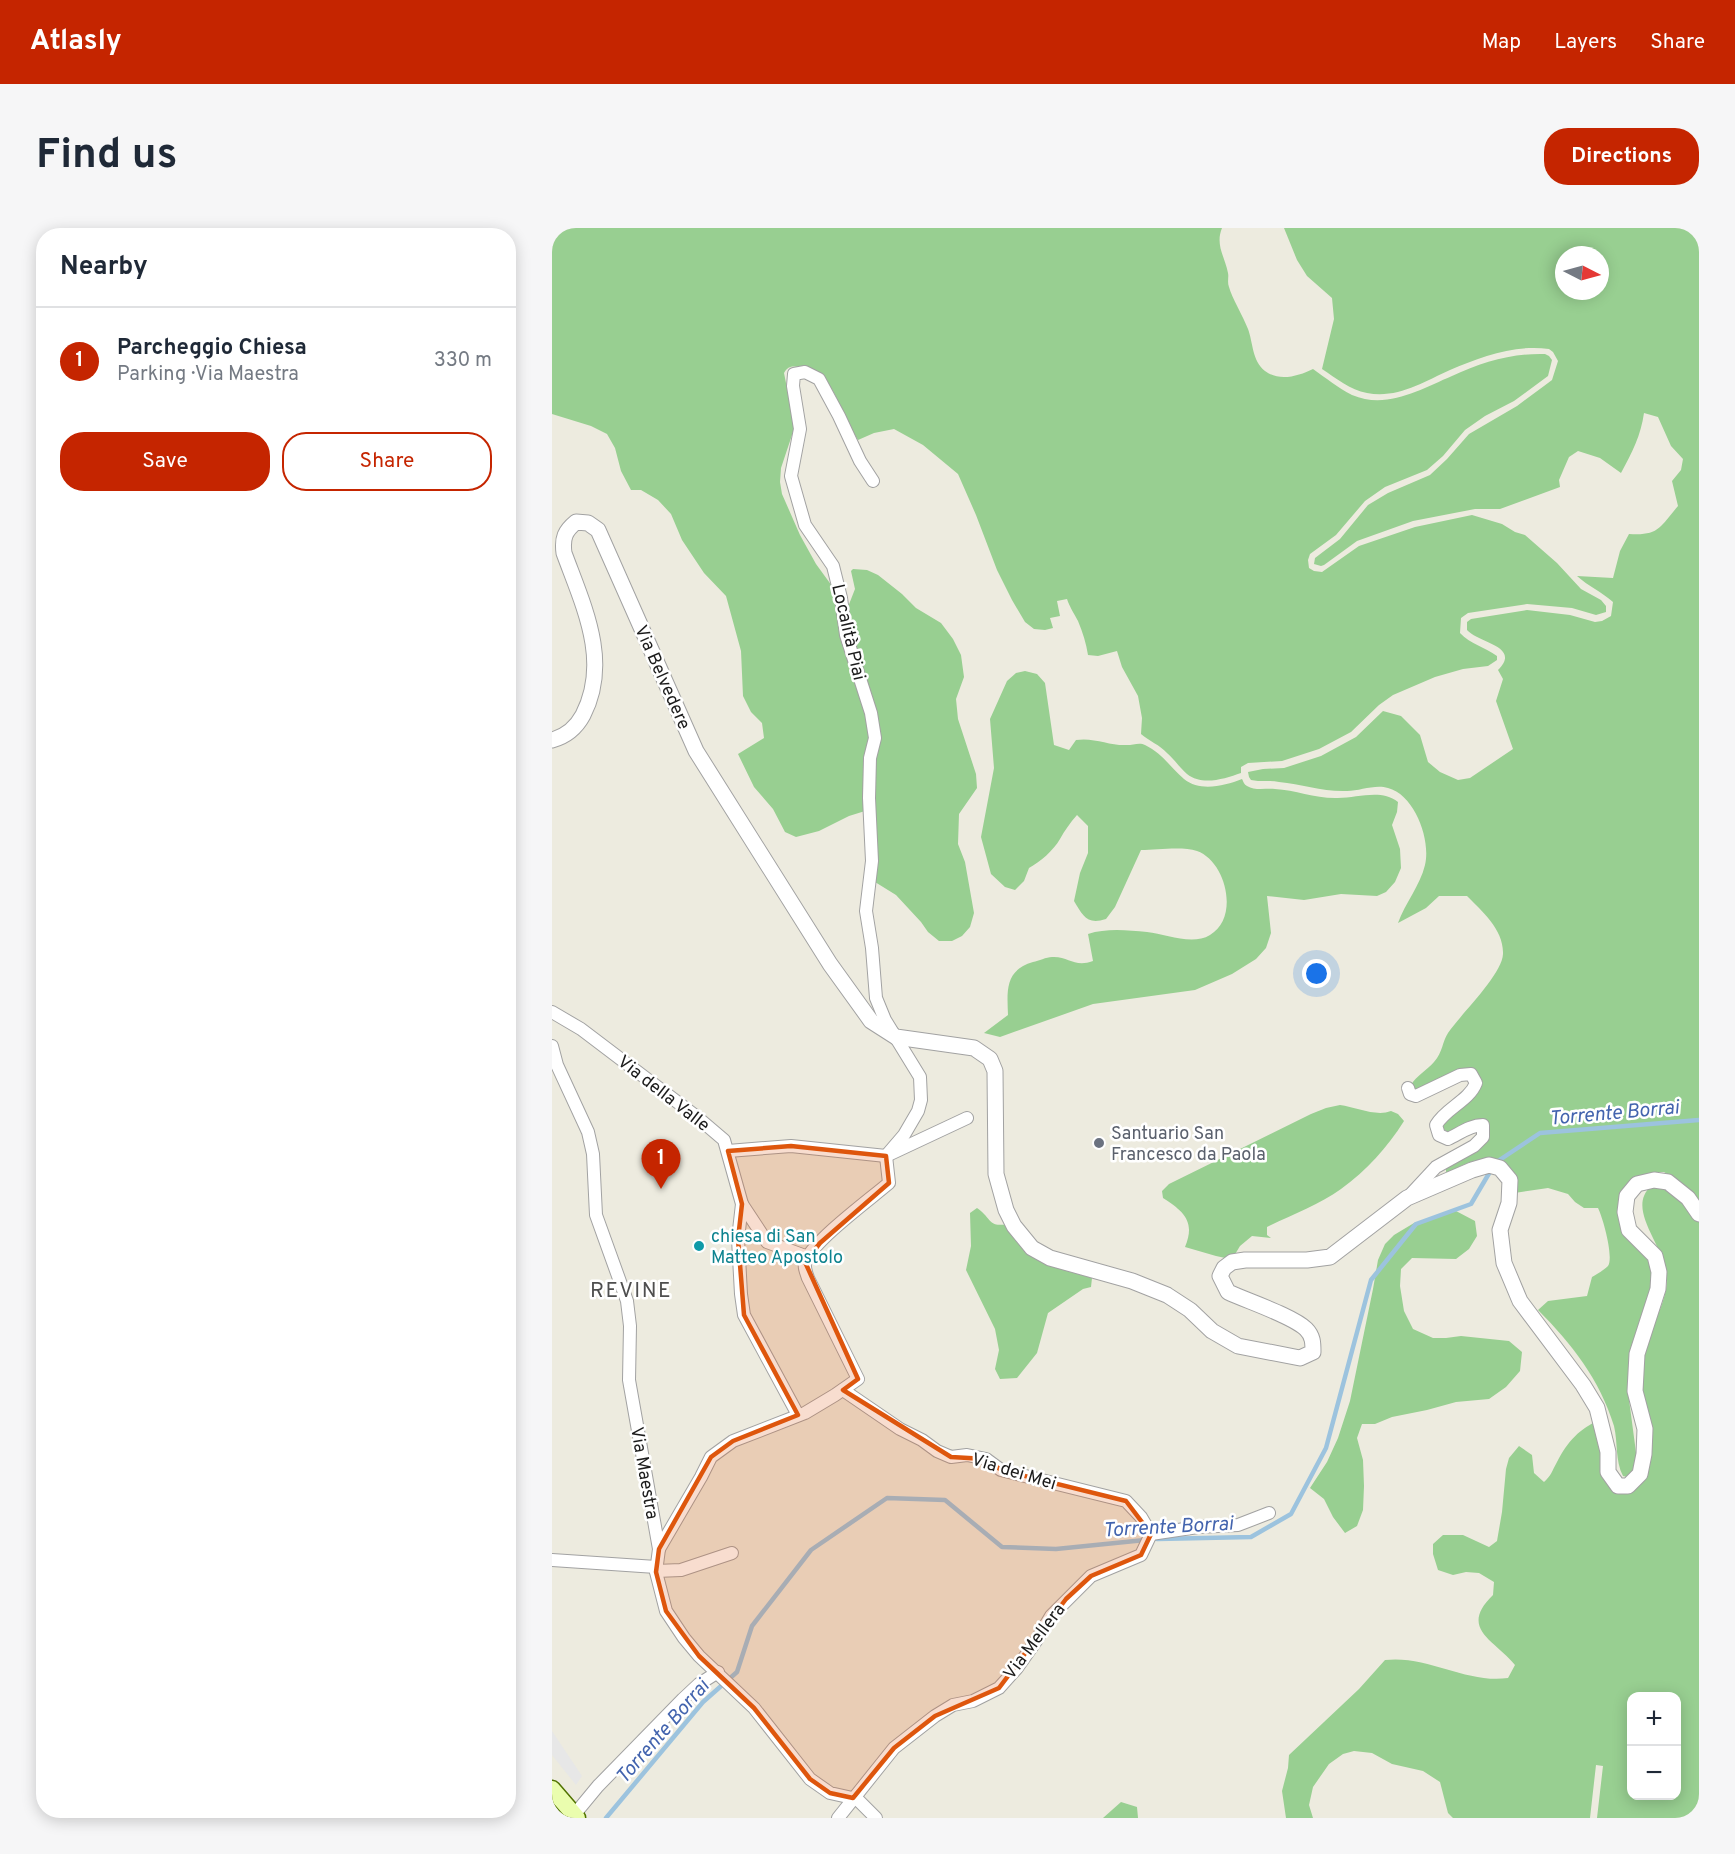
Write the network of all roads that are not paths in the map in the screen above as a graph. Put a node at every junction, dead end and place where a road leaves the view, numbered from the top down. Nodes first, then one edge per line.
1 (873, 481) dead end
2 (552, 740) edge
3 (552, 1012) edge
4 (896, 1037) junction
5 (552, 1046) edge
6 (1408, 1088) dead end
7 (967, 1118) dead end
8 (728, 1152) junction
9 (886, 1156) junction
10 (1407, 1198) junction
11 (742, 1204) junction
12 (1699, 1214) edge
13 (808, 1257) junction
14 (843, 1390) junction
15 (798, 1415) junction
16 (1269, 1513) dead end
17 (1149, 1538) junction
18 (659, 1549) junction
19 (732, 1553) dead end
20 (552, 1560) edge
21 (656, 1569) junction
22 (720, 1675) junction
23 (552, 1789) edge
24 (853, 1798) junction
25 (576, 1816) edge
26 (838, 1818) edge
27 (876, 1818) edge

1 - 4 street, Località Piai
2 - 4 street, Via Belvedere
3 - 8 street, Via della Valle
4 - 9 street
4 - 10 street
5 - 18 street, Via Maestra
6 - 10 street
7 - 9 street
8 - 9 street
8 - 11 street
9 - 13 street
10 - 12 street
11 - 13 street
11 - 15 street
13 - 14 street
14 - 15 street
14 - 17 street, Via dei Mei
15 - 18 street
16 - 17 street
17 - 24 street, Via Mellera
18 - 21 street, Via Maestra
19 - 21 street
20 - 21 street
21 - 22 street, Via Maestra
22 - 24 street, Via Maestra
22 - 25 street
23 - 25 main road
24 - 26 street, Via Mellera
24 - 27 street, Via Maestra

